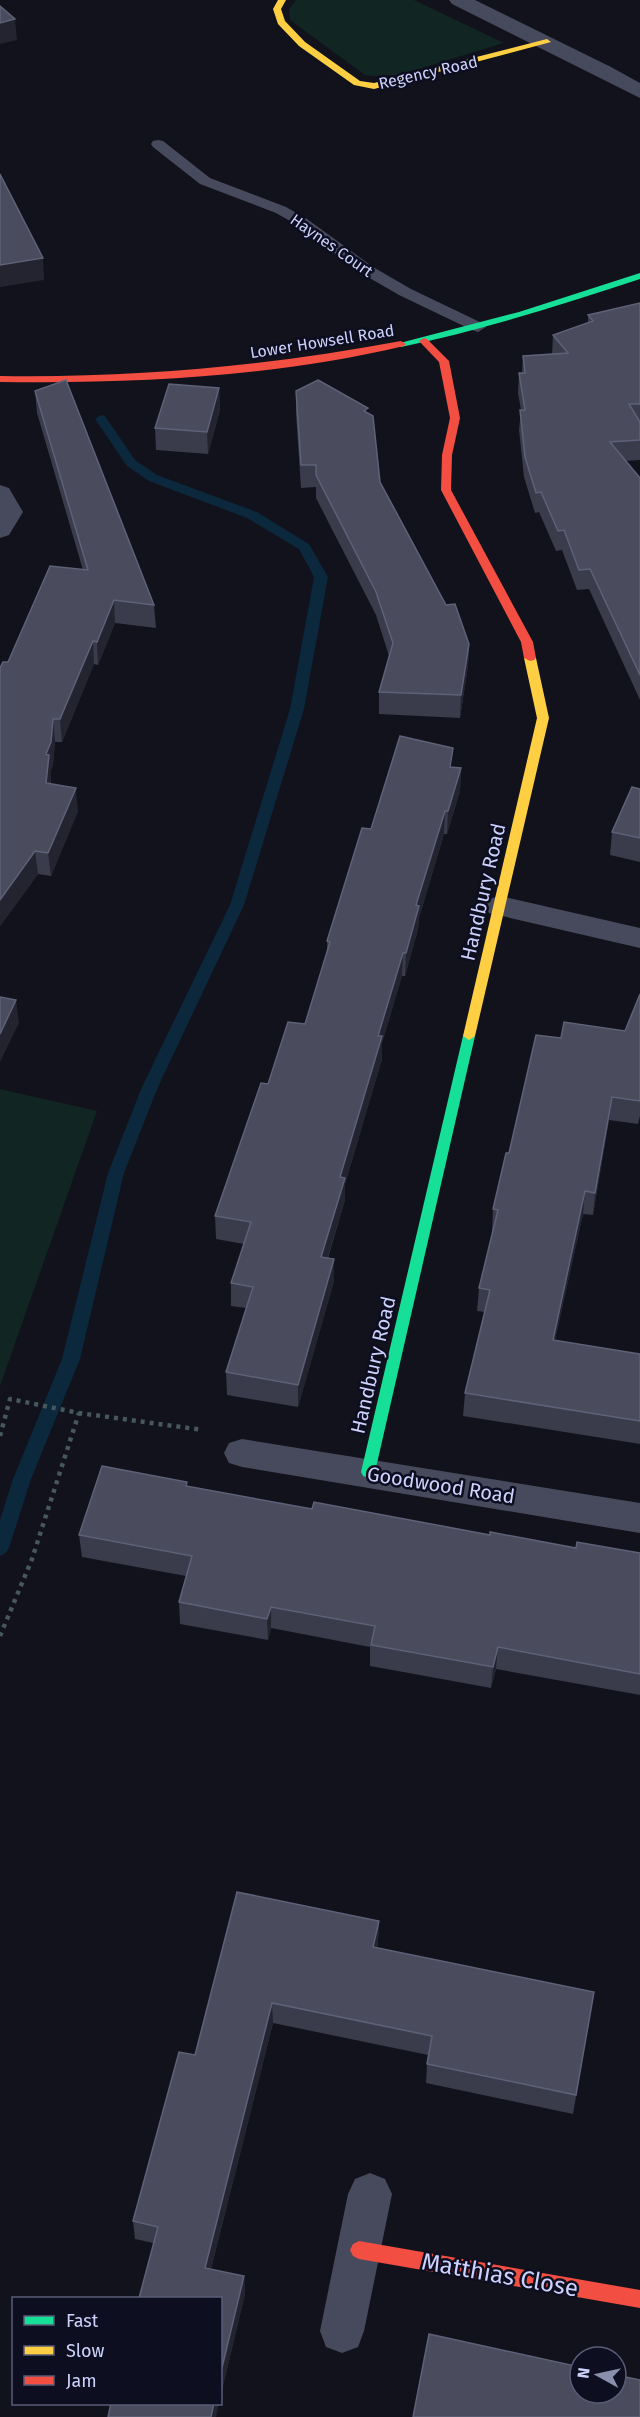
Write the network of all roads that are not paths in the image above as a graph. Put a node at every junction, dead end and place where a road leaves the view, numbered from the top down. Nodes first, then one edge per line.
1 (282, 0) edge
2 (459, 0) edge
3 (547, 42) junction
4 (640, 92) edge
5 (158, 144) dead end
6 (640, 276) edge
7 (478, 327) junction
8 (424, 341) junction
9 (0, 379) edge
10 (0, 493) edge
11 (0, 530) edge
12 (500, 906) junction
13 (640, 938) edge
14 (242, 1453) road end
15 (368, 1472) junction
16 (640, 1518) edge
17 (370, 2194) dead end
18 (359, 2250) junction
19 (640, 2299) edge
20 (342, 2331) dead end

1 - 3 street, Regency Road
2 - 3 street
3 - 4 street
5 - 7 lane, Haynes Court
6 - 7 street, Lower Howsell Road
7 - 8 street, Lower Howsell Road
8 - 9 street, Lower Howsell Road
8 - 12 street, Handbury Road
10 - 11 street
12 - 13 street
12 - 15 street, Handbury Road
14 - 15 street, Goodwood Road
15 - 16 street, Goodwood Road
17 - 18 street
18 - 19 street, Matthias Close
18 - 20 street

